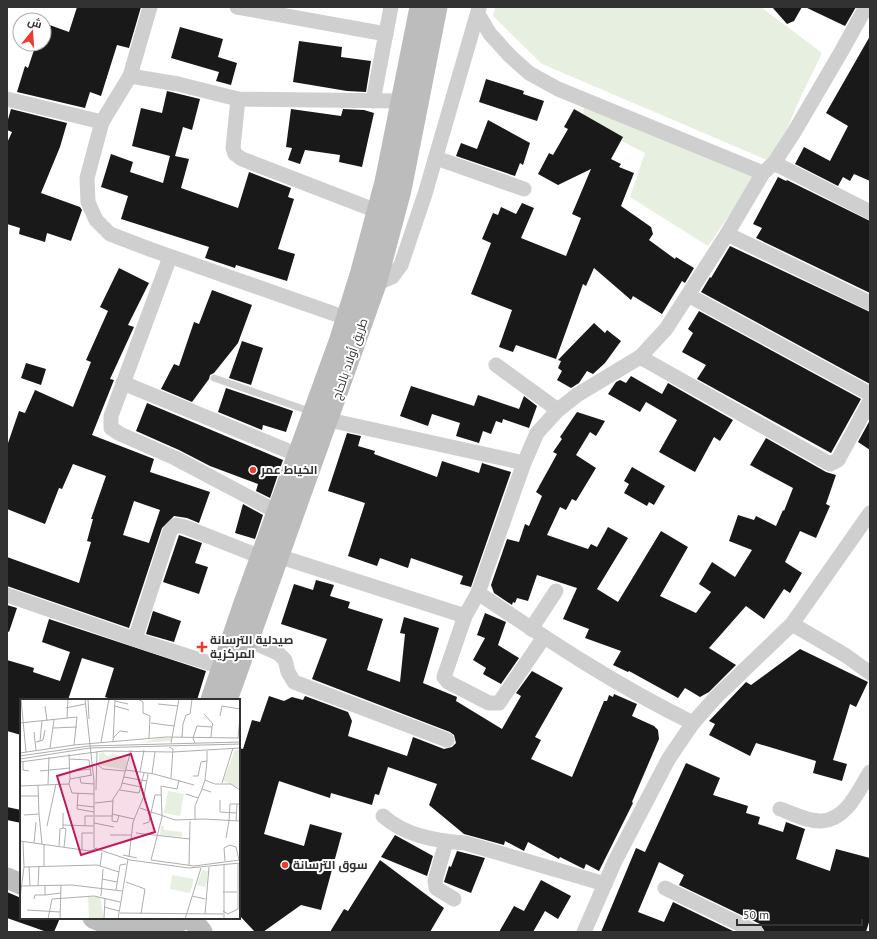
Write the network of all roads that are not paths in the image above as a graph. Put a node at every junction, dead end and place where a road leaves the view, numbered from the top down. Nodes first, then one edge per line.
1 (150, 7) edge
2 (237, 7) edge
3 (391, 7) edge
4 (420, 7) edge
5 (437, 7) edge
6 (866, 7) edge
7 (479, 10) edge
8 (386, 34) junction
9 (418, 62) junction
10 (130, 76) junction
11 (7, 99) edge
12 (238, 99) junction
13 (374, 101) junction
14 (400, 101) junction
15 (102, 122) junction
16 (436, 158) junction
17 (768, 168) junction
18 (524, 189) dead end
19 (377, 211) junction
20 (870, 212) edge
21 (727, 234) junction
22 (170, 257) junction
23 (376, 284) junction
24 (688, 295) junction
25 (870, 303) edge
26 (346, 318) junction
27 (640, 357) junction
28 (496, 365) dead end
29 (214, 378) dead end
30 (123, 383) junction
31 (870, 394) edge
32 (870, 401) edge
33 (558, 410) junction
34 (320, 416) junction
35 (298, 455) junction
36 (524, 463) junction
37 (278, 512) junction
38 (870, 513) edge
39 (270, 556) junction
40 (556, 591) dead end
41 (478, 593) junction
42 (7, 595) edge
43 (465, 616) junction
44 (792, 624) junction
45 (531, 629) junction
46 (544, 637) junction
47 (135, 639) junction
48 (248, 640) junction
49 (222, 667) junction
50 (870, 673) edge
51 (211, 699) edge
52 (227, 699) edge
53 (693, 723) junction
54 (447, 740) dead end
55 (870, 772) edge
56 (780, 809) dead end
57 (383, 816) dead end
58 (446, 842) junction
59 (7, 878) edge
60 (20, 884) edge
61 (605, 884) junction
62 (665, 888) dead end
63 (454, 899) dead end
64 (95, 919) edge
65 (179, 922) edge
66 (125, 931) edge
67 (202, 932) edge
68 (584, 932) edge
69 (756, 932) edge

1 - 10 street
2 - 8 street
3 - 8 street
4 - 9 main road, طريق أولاد بالحاج
5 - 9 main road, طريق أولاد بالحاج
6 - 17 street
7 - 16 street
7 - 17 street
8 - 13 street
9 - 14 main road, طريق أولاد بالحاج
9 - 23 main road, طريق أولاد بالحاج
10 - 12 street
10 - 15 street
11 - 15 street
12 - 13 street
12 - 19 street
13 - 14 street
14 - 19 main road, طريق أولاد بالحاج
15 - 22 street
16 - 18 street
16 - 23 street
17 - 20 street
17 - 21 street
19 - 26 main road, طريق أولاد بالحاج
21 - 24 street
21 - 25 street
22 - 26 street
22 - 30 street
23 - 34 main road, طريق أولاد بالحاج
24 - 27 street
24 - 31 street
26 - 34 main road, طريق أولاد بالحاج
27 - 32 street
27 - 33 street
28 - 33 street
29 - 34 lane
30 - 35 street
30 - 37 street
33 - 36 street
34 - 35 main road, طريق أولاد بالحاج
34 - 36 street
34 - 39 main road, طريق أولاد بالحاج
35 - 37 main road, طريق أولاد بالحاج
36 - 41 street
37 - 39 main road, طريق أولاد بالحاج
38 - 44 street
39 - 43 street
39 - 47 street
39 - 48 main road, طريق أولاد بالحاج
39 - 49 main road, طريق أولاد بالحاج
40 - 45 street
41 - 43 street
41 - 45 street
42 - 47 street
43 - 46 street
44 - 50 street
44 - 53 street
45 - 46 street
46 - 53 street
47 - 49 street
48 - 52 main road, طريق أولاد بالحاج
48 - 54 street
49 - 51 main road, طريق أولاد بالحاج
53 - 61 street
55 - 56 street
57 - 58 street
58 - 61 street
58 - 63 street
59 - 60 main road
61 - 68 street
62 - 69 street
64 - 66 main road
65 - 66 main road
65 - 67 main road

